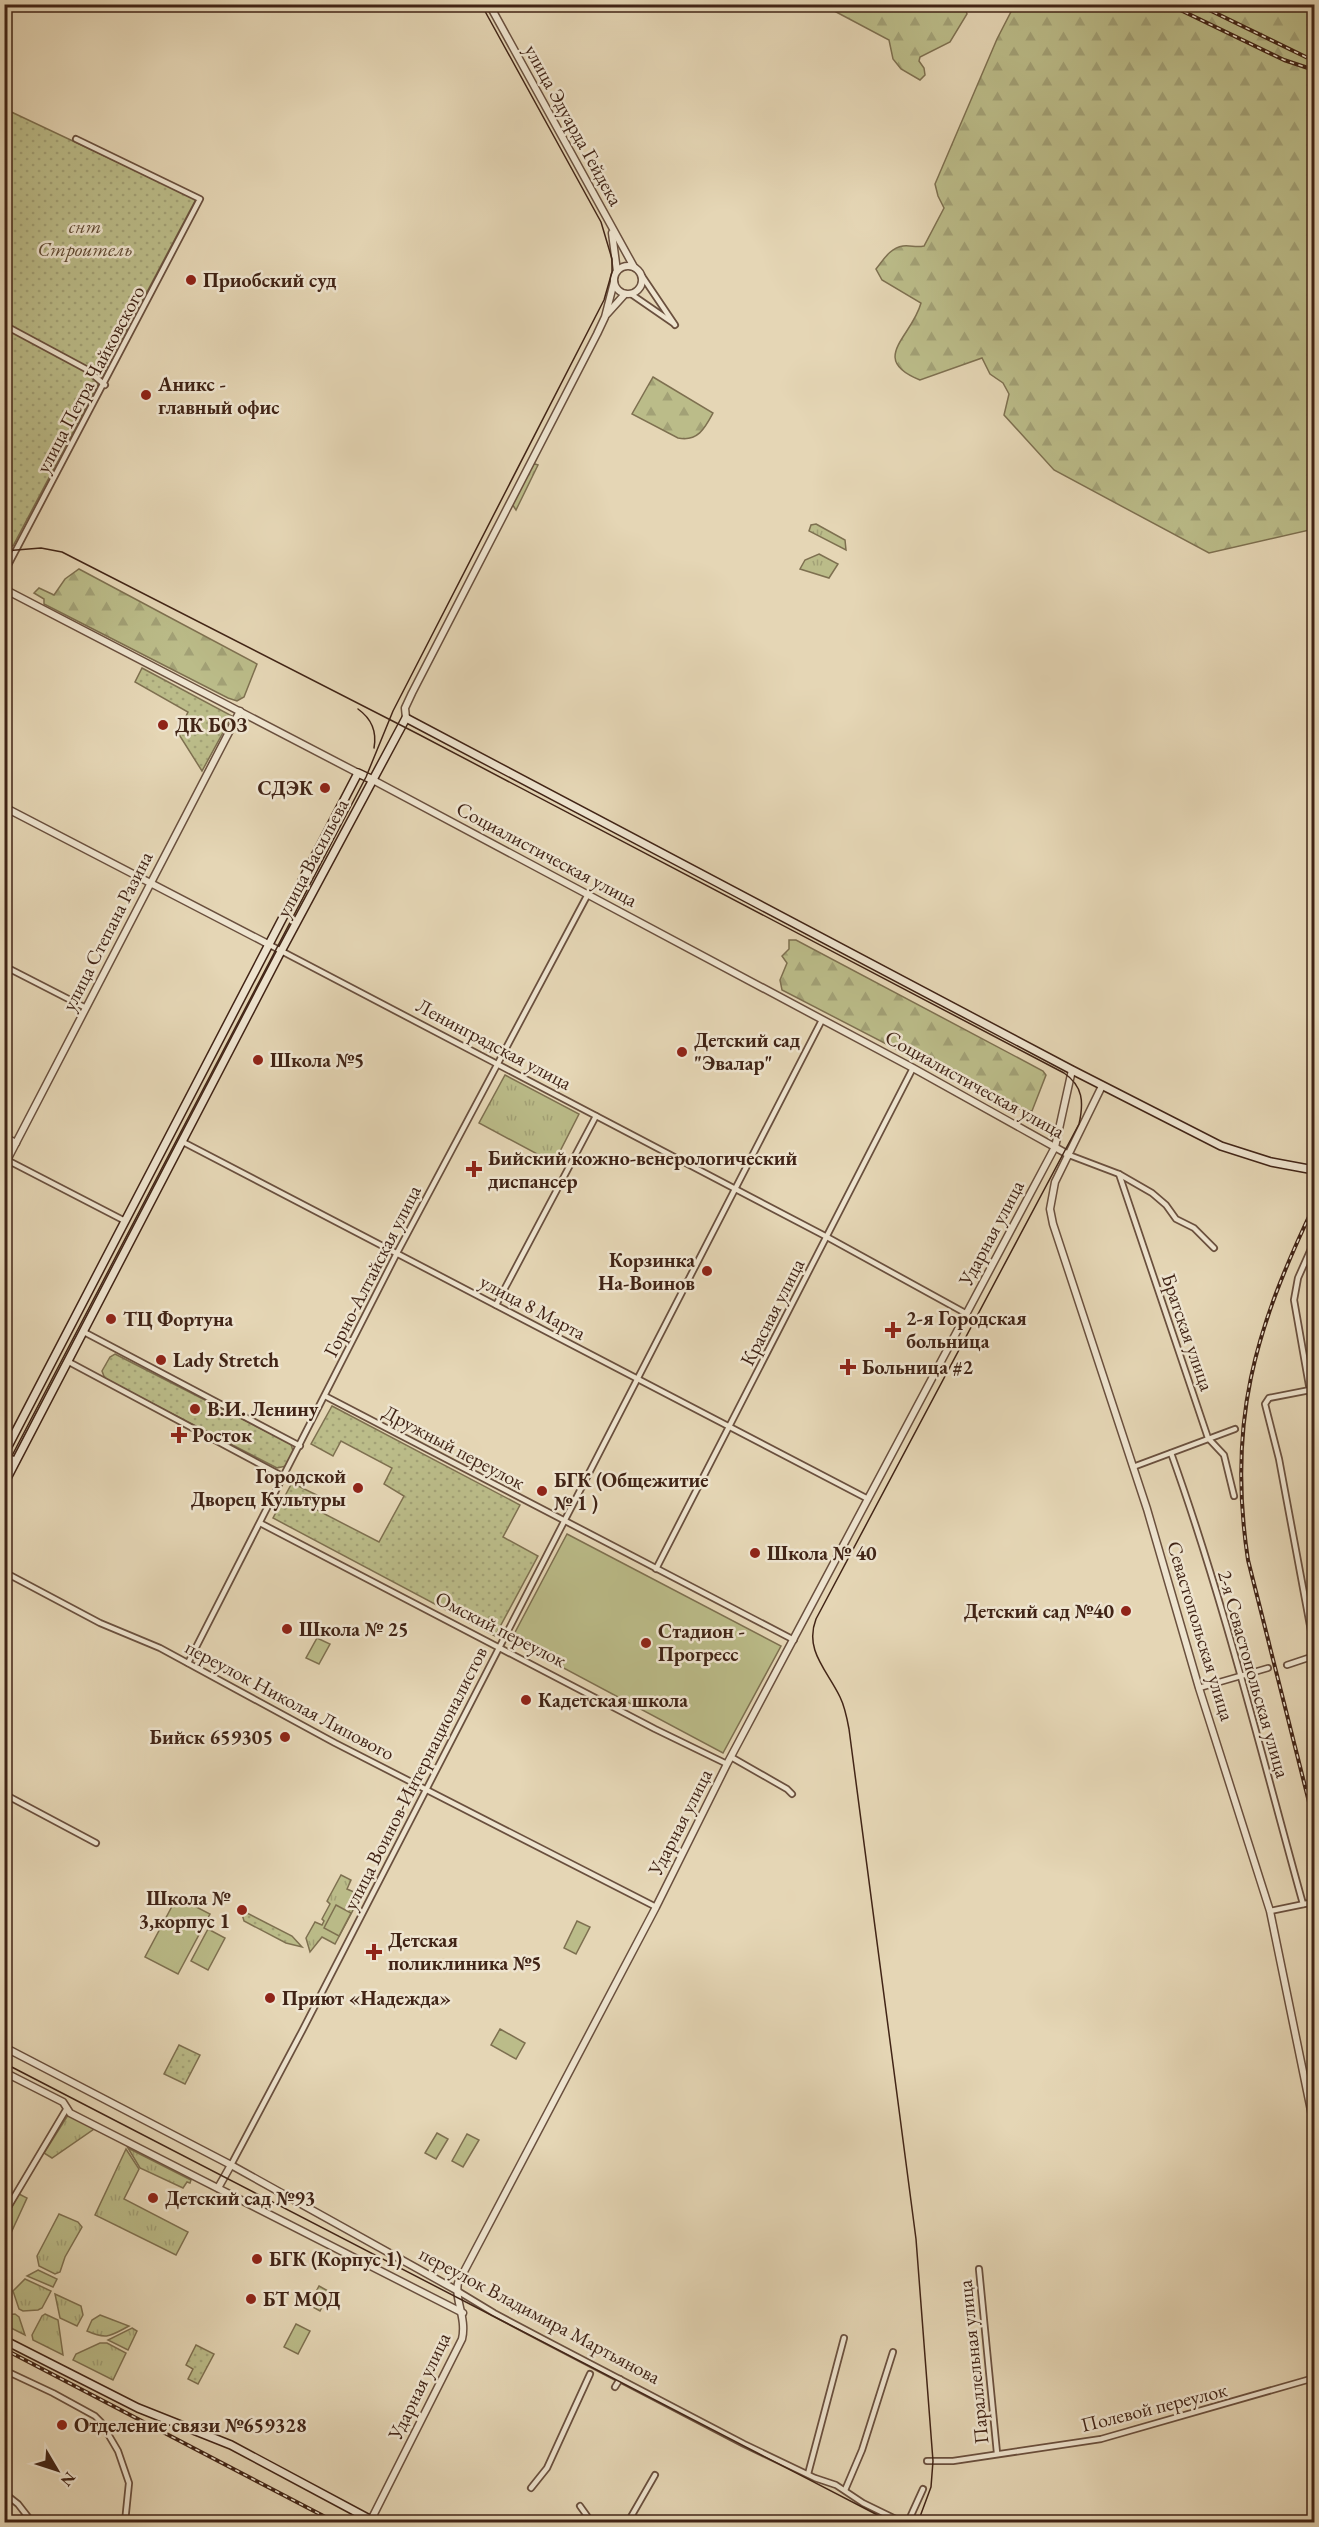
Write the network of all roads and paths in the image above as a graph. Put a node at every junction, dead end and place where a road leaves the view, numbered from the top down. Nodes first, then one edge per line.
1 (489, 4) edge
2 (76, 139) dead end
3 (612, 229) junction
4 (634, 267) junction
5 (617, 271) junction
6 (642, 276) junction
7 (614, 282) junction
8 (628, 294) junction
9 (605, 317) junction
10 (4, 325) edge
11 (105, 385) junction
12 (4, 573) edge
13 (4, 589) edge
14 (240, 711) junction
15 (406, 718) junction
16 (358, 773) junction
17 (373, 780) junction
18 (4, 807) edge
19 (150, 882) junction
20 (588, 894) junction
21 (268, 944) junction
22 (281, 951) junction
23 (4, 966) edge
24 (86, 1008) junction
25 (822, 1020) junction
26 (496, 1064) junction
27 (913, 1068) junction
28 (1072, 1070) junction
29 (1102, 1086) junction
30 (596, 1116) junction
31 (169, 1135) junction
32 (4, 1137) edge
33 (183, 1142) junction
34 (16, 1143) junction
35 (1056, 1147) junction
36 (1069, 1155) junction
37 (6, 1163) edge
38 (1314, 1170) edge
39 (1119, 1174) junction
40 (735, 1189) junction
41 (125, 1221) junction
42 (827, 1237) junction
43 (1314, 1242) edge
44 (1214, 1248) dead end
45 (397, 1253) junction
46 (496, 1305) junction
47 (967, 1314) junction
48 (84, 1332) junction
49 (69, 1362) junction
50 (638, 1379) junction
51 (1310, 1390) junction
52 (325, 1396) junction
53 (1314, 1414) edge
54 (730, 1427) junction
55 (1235, 1429) dead end
56 (1208, 1438) junction
57 (300, 1446) junction
58 (1171, 1454) junction
59 (4, 1455) edge
60 (16, 1461) junction
61 (1133, 1467) junction
62 (284, 1477) junction
63 (4, 1484) edge
64 (1234, 1496) dead end
65 (868, 1499) junction
66 (565, 1522) junction
67 (260, 1523) junction
68 (656, 1569) junction
69 (4, 1572) edge
70 (794, 1640) junction
71 (500, 1647) junction
72 (1314, 1647) edge
73 (1314, 1656) edge
74 (188, 1663) junction
75 (1287, 1665) dead end
76 (1268, 1668) dead end
77 (1241, 1675) junction
78 (1199, 1688) junction
79 (732, 1757) junction
80 (727, 1764) junction
81 (425, 1788) junction
82 (4, 1794) edge
83 (792, 1794) dead end
84 (96, 1843) dead end
85 (1314, 1902) edge
86 (1303, 1904) junction
87 (656, 1906) junction
88 (1270, 1911) junction
89 (4, 2048) edge
90 (4, 2072) edge
91 (67, 2108) junction
92 (1314, 2125) edge
93 (231, 2164) junction
94 (218, 2188) junction
95 (4, 2214) edge
96 (979, 2269) dead end
97 (456, 2290) junction
98 (463, 2313) junction
99 (844, 2338) dead end
100 (4, 2340) edge
101 (893, 2352) dead end
102 (4, 2370) edge
103 (590, 2374) dead end
104 (1314, 2378) edge
105 (620, 2379) junction
106 (615, 2387) dead end
107 (997, 2453) junction
108 (927, 2461) dead end
109 (808, 2474) junction
110 (655, 2475) dead end
111 (531, 2488) dead end
112 (923, 2489) dead end
113 (845, 2490) junction
114 (4, 2493) edge
115 (580, 2506) dead end
116 (373, 2521) edge
117 (32, 2523) edge
118 (125, 2523) edge
119 (615, 2523) edge
120 (628, 2523) edge
121 (902, 2523) edge
122 (908, 2523) edge

1 - 3 street, улица Эдуарда Гейдека
2 - 11 street, улица Петра Чайковского
3 - 4 street, улица Эдуарда Гейдека
3 - 5 street
4 - 5 street
4 - 6 street
5 - 7 street
6 - 8 street
6 - 8 street
7 - 8 street
7 - 9 street
8 - 9 street
9 - 15 street
10 - 11 street
11 - 12 street, улица Петра Чайковского
13 - 14 street, Социалистическая улица
14 - 16 street, Социалистическая улица
14 - 19 street, улица Степана Разина
15 - 17 main road, улица Васильева
15 - 28 main road
16 - 17 main road, Социалистическая улица
16 - 21 main road
17 - 20 street, Социалистическая улица
17 - 22 main road, улица Васильева
18 - 19 street, Ленинградская улица
19 - 21 street, Ленинградская улица
19 - 24 street, улица Степана Разина
20 - 25 street, Социалистическая улица
20 - 26 street, Горно-Алтайская улица
21 - 22 street, Ленинградская улица
21 - 31 main road
22 - 26 street, Ленинградская улица
22 - 33 main road, улица Васильева
23 - 24 street
24 - 34 street, улица Степана Разина
25 - 27 street, Социалистическая улица
25 - 40 street, улица Воинов-Интернационалистов
26 - 30 street, Ленинградская улица
26 - 45 street, Горно-Алтайская улица
27 - 35 street, Социалистическая улица
27 - 42 street, Красная улица
28 - 29 main road
28 - 35 street, Ударная улица
29 - 36 street, Севастопольская улица
29 - 38 main road
30 - 40 street, Ленинградская улица
30 - 46 street
31 - 33 main road
31 - 41 main road
32 - 34 street
33 - 45 street, улица 8 Марта
33 - 48 main road, улица Васильева
34 - 37 street, улица Степана Разина
35 - 36 street, Социалистическая улица
35 - 47 street, Ударная улица
36 - 39 street
36 - 61 street, Севастопольская улица
37 - 41 street
39 - 44 street
39 - 56 street, Братская улица
40 - 42 street, Ленинградская улица
40 - 50 street, улица Воинов-Интернационалистов
41 - 59 main road
42 - 47 street, Ленинградская улица
42 - 54 street, Красная улица
43 - 51 street
45 - 46 street, улица 8 Марта
45 - 52 street, Горно-Алтайская улица
46 - 50 street, улица 8 Марта
47 - 65 street, Ударная улица
48 - 49 main road, улица Васильева
48 - 57 street
49 - 60 main road, улица Васильева
49 - 62 street
50 - 54 street, улица 8 Марта
50 - 66 street, улица Воинов-Интернационалистов
51 - 53 street
51 - 72 street
52 - 57 street, Горно-Алтайская улица
52 - 66 street, Дружный переулок
54 - 65 street, улица 8 Марта
54 - 68 street, Красная улица
55 - 56 street
56 - 58 street
56 - 64 street, Братская улица
57 - 62 street, Горно-Алтайская улица
58 - 61 street
58 - 77 street, 2-я Севастопольская улица
59 - 60 street
60 - 63 main road, улица Васильева
61 - 78 street, Севастопольская улица
62 - 67 street, Горно-Алтайская улица
65 - 70 street, Ударная улица
66 - 68 street, Дружный переулок
66 - 71 street, улица Воинов-Интернационалистов
67 - 71 street, Омский переулок
67 - 74 street, Горно-Алтайская улица
68 - 70 street, Дружный переулок
69 - 74 street, переулок Николая Липового
70 - 79 street, Ударная улица
71 - 80 street, Омский переулок
71 - 81 street, улица Воинов-Интернационалистов
73 - 75 street
74 - 81 street, переулок Николая Липового
76 - 77 street
77 - 78 street
77 - 86 street, 2-я Севастопольская улица
78 - 88 street, Севастопольская улица
79 - 80 street, Ударная улица
79 - 83 street
80 - 87 street, Ударная улица
81 - 87 street, переулок Николая Липового
81 - 93 street, улица Воинов-Интернационалистов
82 - 84 street
85 - 86 street
86 - 88 street
87 - 97 street, Ударная улица
88 - 92 street, Севастопольская улица
89 - 93 street, переулок Владимира Мартьянова
90 - 91 street
91 - 94 street
91 - 95 street
93 - 94 street
93 - 97 street, переулок Владимира Мартьянова
94 - 98 street
96 - 107 street, Параллельная улица
97 - 98 street, Ударная улица
97 - 105 street, переулок Владимира Мартьянова
98 - 116 street, Ударная улица
99 - 109 street
100 - 116 main road
101 - 113 street
102 - 118 street
103 - 111 street
104 - 107 street, Полевой переулок
105 - 106 street
105 - 109 street, переулок Владимира Мартьянова
107 - 108 street, Полевой переулок
109 - 113 street, переулок Владимира Мартьянова
110 - 120 street
112 - 122 street
113 - 121 street, переулок Владимира Мартьянова
114 - 117 street
115 - 119 street

